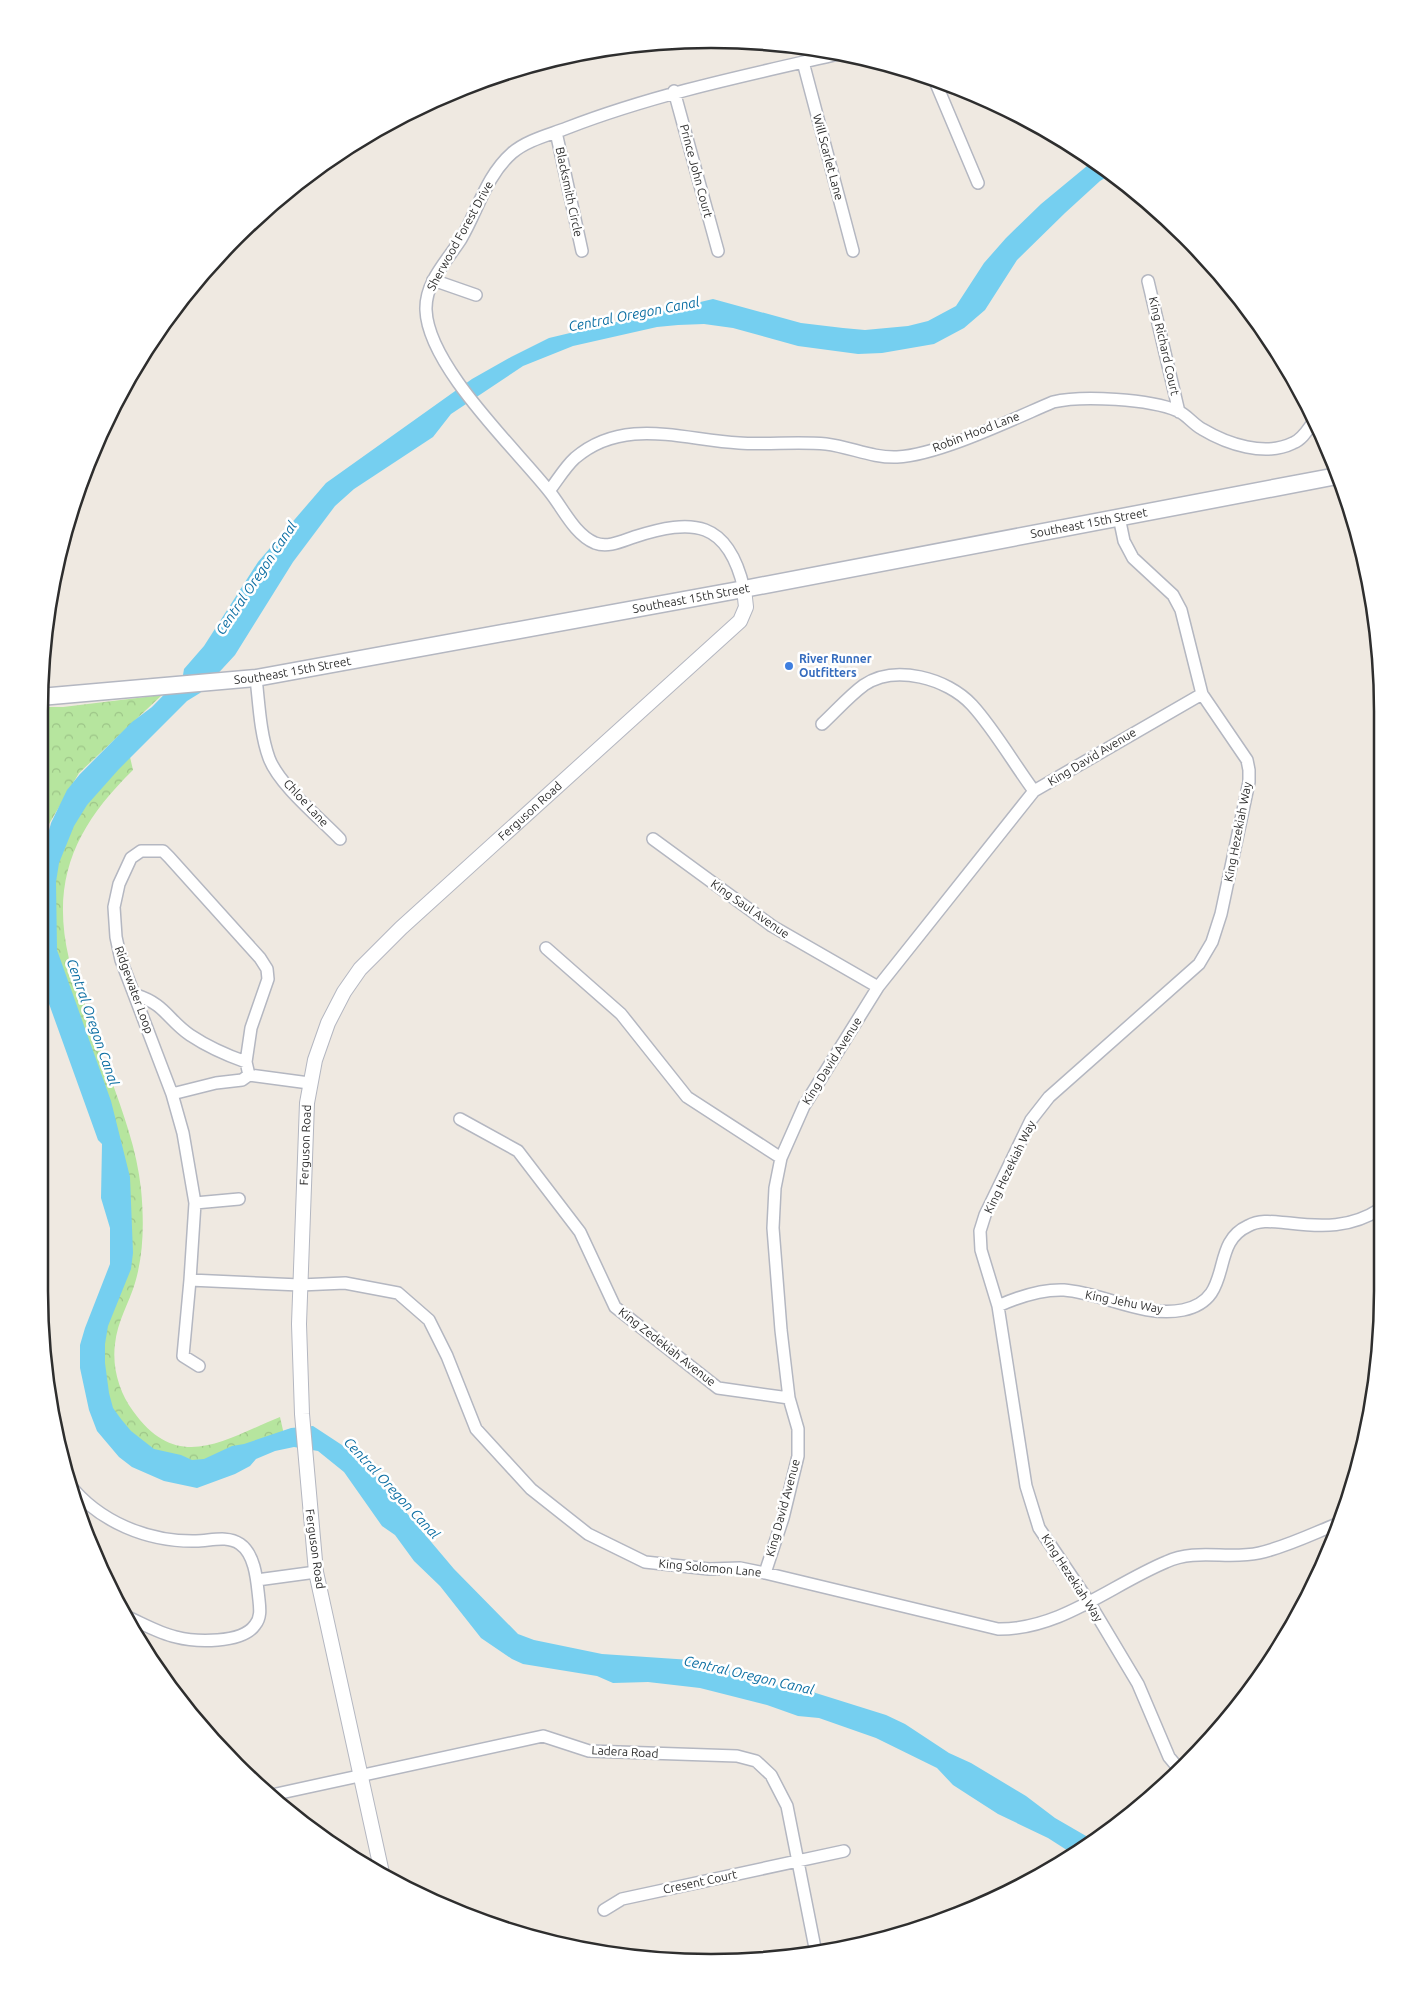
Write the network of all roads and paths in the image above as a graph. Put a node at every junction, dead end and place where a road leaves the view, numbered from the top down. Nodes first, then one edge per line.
1 (824, 57) edge
2 (804, 62) junction
3 (938, 88) edge
4 (674, 91) junction
5 (556, 132) junction
6 (978, 183) dead end
7 (582, 251) dead end
8 (718, 251) dead end
9 (853, 251) dead end
10 (433, 280) junction
11 (1148, 281) dead end
12 (476, 295) dead end
13 (1179, 412) junction
14 (1310, 427) edge
15 (1331, 477) edge
16 (549, 491) junction
17 (1119, 517) junction
18 (744, 589) junction
19 (256, 678) junction
20 (1202, 694) junction
21 (48, 696) edge
22 (822, 724) dead end
23 (1034, 791) junction
24 (340, 839) dead end
25 (653, 839) dead end
26 (546, 948) dead end
27 (878, 987) junction
28 (136, 995) junction
29 (246, 1062) junction
30 (248, 1075) junction
31 (309, 1083) junction
32 (172, 1094) junction
33 (460, 1119) dead end
34 (781, 1158) junction
35 (239, 1199) dead end
36 (195, 1203) junction
37 (1374, 1214) edge
38 (190, 1280) junction
39 (300, 1285) junction
40 (998, 1306) junction
41 (199, 1366) dead end
42 (789, 1398) junction
43 (80, 1494) edge
44 (1330, 1527) edge
45 (316, 1572) junction
46 (765, 1573) junction
47 (257, 1580) junction
48 (1089, 1602) junction
49 (134, 1620) edge
50 (1175, 1764) edge
51 (362, 1775) junction
52 (278, 1794) edge
53 (844, 1851) dead end
54 (798, 1862) junction
55 (381, 1867) edge
56 (604, 1910) dead end
57 (815, 1946) edge

1 - 2 street, Sherwood Forest Drive
2 - 4 street, Sherwood Forest Drive
2 - 9 street, Will Scarlet Lane
3 - 6 street
4 - 5 street, Sherwood Forest Drive
4 - 8 street, Prince John Court
5 - 7 street, Blacksmith Circle
5 - 10 street, Sherwood Forest Drive
10 - 12 street
10 - 16 street, Sherwood Forest Drive
11 - 13 street, King Richard Court
13 - 14 street, Robin Hood Lane
13 - 16 street, Robin Hood Lane
15 - 17 main road, Southeast 15th Street
16 - 18 street, Sherwood Forest Drive
17 - 18 main road, Southeast 15th Street
17 - 20 street, King Hezekiah Way
18 - 19 main road, Southeast 15th Street
18 - 31 street, Ferguson Road
19 - 21 main road, Southeast 15th Street
19 - 24 street, Chloe Lane
20 - 23 street, King David Avenue
20 - 40 street, King Hezekiah Way
22 - 23 street
23 - 27 street, King David Avenue
25 - 27 street, King Saul Avenue
26 - 34 street
27 - 34 street, King David Avenue
28 - 29 street
28 - 29 street, Ridgewater Loop
28 - 32 street, Ridgewater Loop
29 - 30 street, Ridgewater Loop
30 - 31 street
30 - 32 street
31 - 39 street, Ferguson Road
32 - 36 street, Ridgewater Loop
33 - 42 street, King Zedekiah Avenue
34 - 42 street, King David Avenue
35 - 36 street
36 - 38 street, Ridgewater Loop
37 - 40 street, King Jehu Way
38 - 39 street
38 - 41 street, Ridgewater Loop
39 - 45 street, Ferguson Road
39 - 46 street, King Solomon Lane
40 - 48 street, King Hezekiah Way
42 - 46 street, King David Avenue
43 - 47 street
44 - 48 street, King Solomon Lane
45 - 47 street
45 - 51 street, Ferguson Road
46 - 48 street, King Solomon Lane
47 - 49 street
48 - 50 street, King Hezekiah Way
51 - 52 street, Ladera Road
51 - 54 street, Ladera Road
51 - 55 street, Ferguson Road
53 - 54 street, Cresent Court
54 - 56 street, Cresent Court
54 - 57 street, Ladera Road

